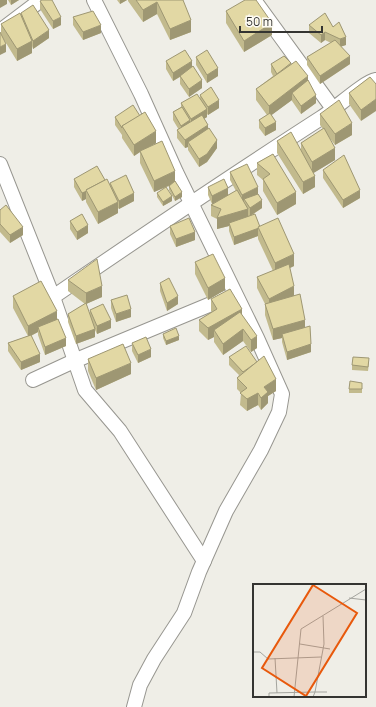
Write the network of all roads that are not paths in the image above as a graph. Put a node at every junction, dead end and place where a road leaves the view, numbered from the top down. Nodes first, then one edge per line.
1 (41, 0) edge
2 (94, 0) edge
3 (254, 0) edge
4 (1, 28) edge
5 (376, 80) edge
6 (334, 110) junction
7 (0, 164) edge
8 (191, 202) junction
9 (235, 294) junction
10 (53, 296) junction
11 (74, 361) junction
12 (33, 380) dead end
13 (204, 561) junction
14 (134, 707) edge

1 - 4 street
2 - 8 street
3 - 6 street
5 - 6 street
6 - 8 street
7 - 10 street
8 - 9 street
8 - 10 street
9 - 11 street
9 - 13 street
10 - 11 street
11 - 12 street
11 - 13 street
13 - 14 street

